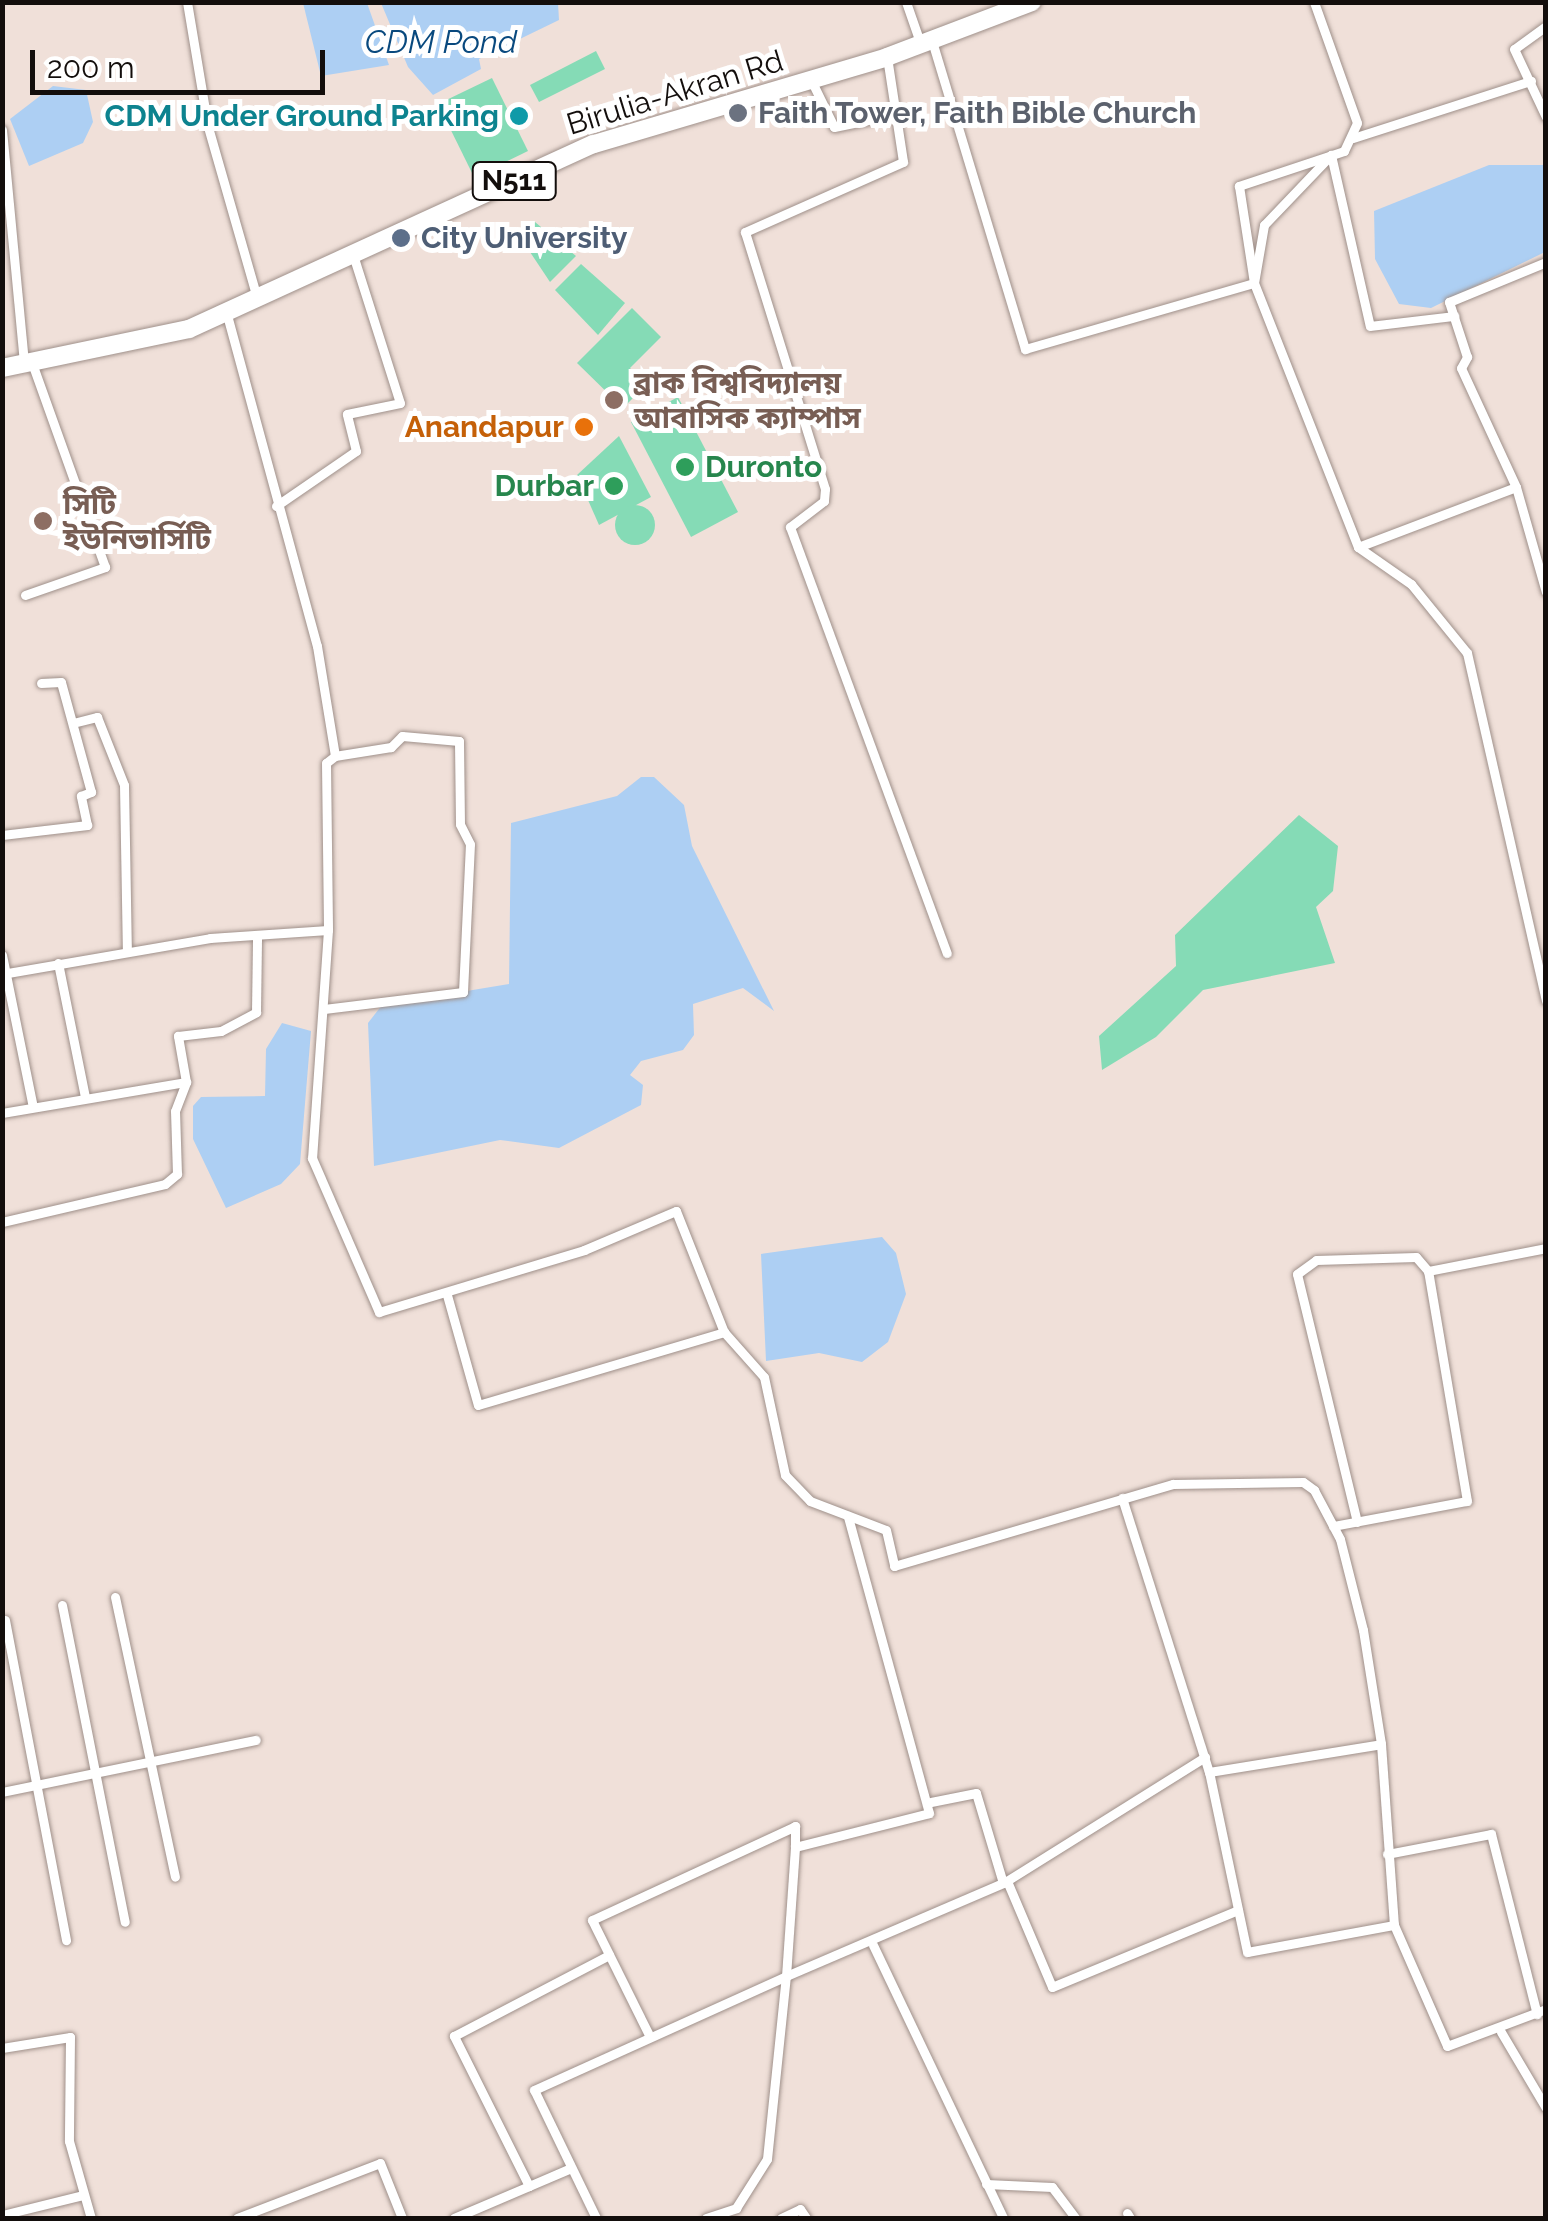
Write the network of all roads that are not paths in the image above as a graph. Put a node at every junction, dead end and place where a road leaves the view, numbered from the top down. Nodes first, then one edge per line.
1 (186, 2) edge
2 (906, 2) edge
3 (1032, 2) edge
4 (1314, 2) edge
5 (1546, 26) edge
6 (927, 43) junction
7 (887, 57) junction
8 (811, 80) junction
9 (1531, 81) junction
10 (897, 114) junction
11 (1546, 117) edge
12 (2, 130) edge
13 (1354, 138) junction
14 (1330, 155) junction
15 (354, 258) junction
16 (1546, 262) edge
17 (1254, 282) junction
18 (259, 303) junction
19 (227, 315) junction
20 (1454, 316) junction
21 (28, 366) junction
22 (2, 368) edge
23 (1516, 488) junction
24 (276, 506) junction
25 (1358, 547) junction
26 (1546, 592) edge
27 (25, 595) dead end
28 (40, 682) dead end
29 (72, 723) junction
30 (335, 756) junction
31 (2, 835) edge
32 (328, 930) junction
33 (258, 936) junction
34 (127, 949) junction
35 (947, 953) dead end
36 (2, 955) edge
37 (58, 963) junction
38 (4, 973) edge
39 (1546, 1000) edge
40 (324, 1008) junction
41 (186, 1082) junction
42 (85, 1097) junction
43 (32, 1107) junction
44 (2, 1113) edge
45 (2, 1208) edge
46 (4, 1222) edge
47 (1546, 1248) edge
48 (1428, 1271) junction
49 (447, 1295) junction
50 (724, 1332) junction
51 (1122, 1498) junction
52 (848, 1516) junction
53 (1357, 1522) junction
54 (1333, 1526) junction
55 (116, 1597) dead end
56 (62, 1605) dead end
57 (5, 1620) dead end
58 (256, 1740) dead end
59 (1380, 1744) junction
60 (1205, 1757) junction
61 (152, 1761) junction
62 (1209, 1772) junction
63 (96, 1773) junction
64 (37, 1785) junction
65 (2, 1792) edge
66 (930, 1802) junction
67 (795, 1847) junction
68 (1387, 1854) junction
69 (175, 1877) dead end
70 (1005, 1882) junction
71 (1238, 1910) junction
72 (125, 1922) dead end
73 (1394, 1925) junction
74 (66, 1940) dead end
75 (873, 1945) junction
76 (609, 1955) junction
77 (786, 1976) junction
78 (1541, 2011) edge
79 (1502, 2032) junction
80 (648, 2033) junction
81 (2, 2048) edge
82 (1546, 2108) edge
83 (571, 2168) junction
84 (986, 2184) junction
85 (529, 2186) junction
86 (83, 2195) junction
87 (2, 2215) edge
88 (91, 2218) edge
89 (237, 2218) edge
90 (402, 2218) edge
91 (454, 2218) edge
92 (596, 2218) edge
93 (706, 2218) edge
94 (781, 2218) edge
95 (806, 2218) edge
96 (1003, 2218) edge
97 (1075, 2218) edge

1 - 18 street
2 - 6 street
3 - 6 highway, Birulia-Akran Rd / N511
4 - 13 street
5 - 9 street
6 - 7 highway, Birulia-Akran Rd / N511
6 - 17 street
7 - 8 highway, Birulia-Akran Rd / N511
7 - 10 street
8 - 10 street
8 - 15 highway, Birulia-Akran Rd / N511
9 - 11 street
9 - 13 street
10 - 35 street
12 - 21 street
13 - 14 street
14 - 17 street
14 - 17 street
14 - 20 street
15 - 18 highway, Birulia-Akran Rd / N511
15 - 24 street
16 - 20 street
17 - 25 street
18 - 19 highway, Birulia-Akran Rd / N511
19 - 21 highway, Birulia-Akran Rd / N511
19 - 24 street
20 - 23 street
21 - 22 highway, Birulia-Akran Rd / N511
21 - 27 street
23 - 25 street
23 - 26 street
24 - 30 street
25 - 39 street
28 - 29 street
29 - 31 street
29 - 34 street
30 - 32 street
30 - 40 street
32 - 33 street
32 - 40 street
33 - 34 street
33 - 41 street
34 - 37 street
36 - 38 street
37 - 38 street
37 - 42 street
38 - 43 street
40 - 49 street
41 - 42 street
41 - 46 street
42 - 43 street
43 - 44 street
45 - 46 street
47 - 48 street
48 - 53 street
48 - 53 street
49 - 50 street
49 - 50 street
50 - 52 street
51 - 52 street
51 - 54 street
51 - 60 street
52 - 66 street
53 - 54 street
54 - 59 street
55 - 61 street
56 - 63 street
57 - 64 street
58 - 61 street
59 - 62 street
59 - 68 street
60 - 62 street
60 - 70 street
61 - 63 street
61 - 69 street
62 - 71 street
63 - 64 street
63 - 72 street
64 - 65 street
64 - 74 street
66 - 67 street
66 - 70 street
67 - 76 street
67 - 77 street
68 - 73 street
68 - 78 street
70 - 71 street
70 - 75 street
71 - 73 street
73 - 79 street
75 - 77 street
75 - 84 street
76 - 80 street
76 - 85 street
77 - 80 street
77 - 93 street
78 - 79 street
79 - 82 street
80 - 83 street
81 - 86 street
83 - 85 street
83 - 92 street
84 - 96 street
84 - 97 street
85 - 91 street
86 - 87 street
86 - 88 street
89 - 90 street
94 - 95 street

